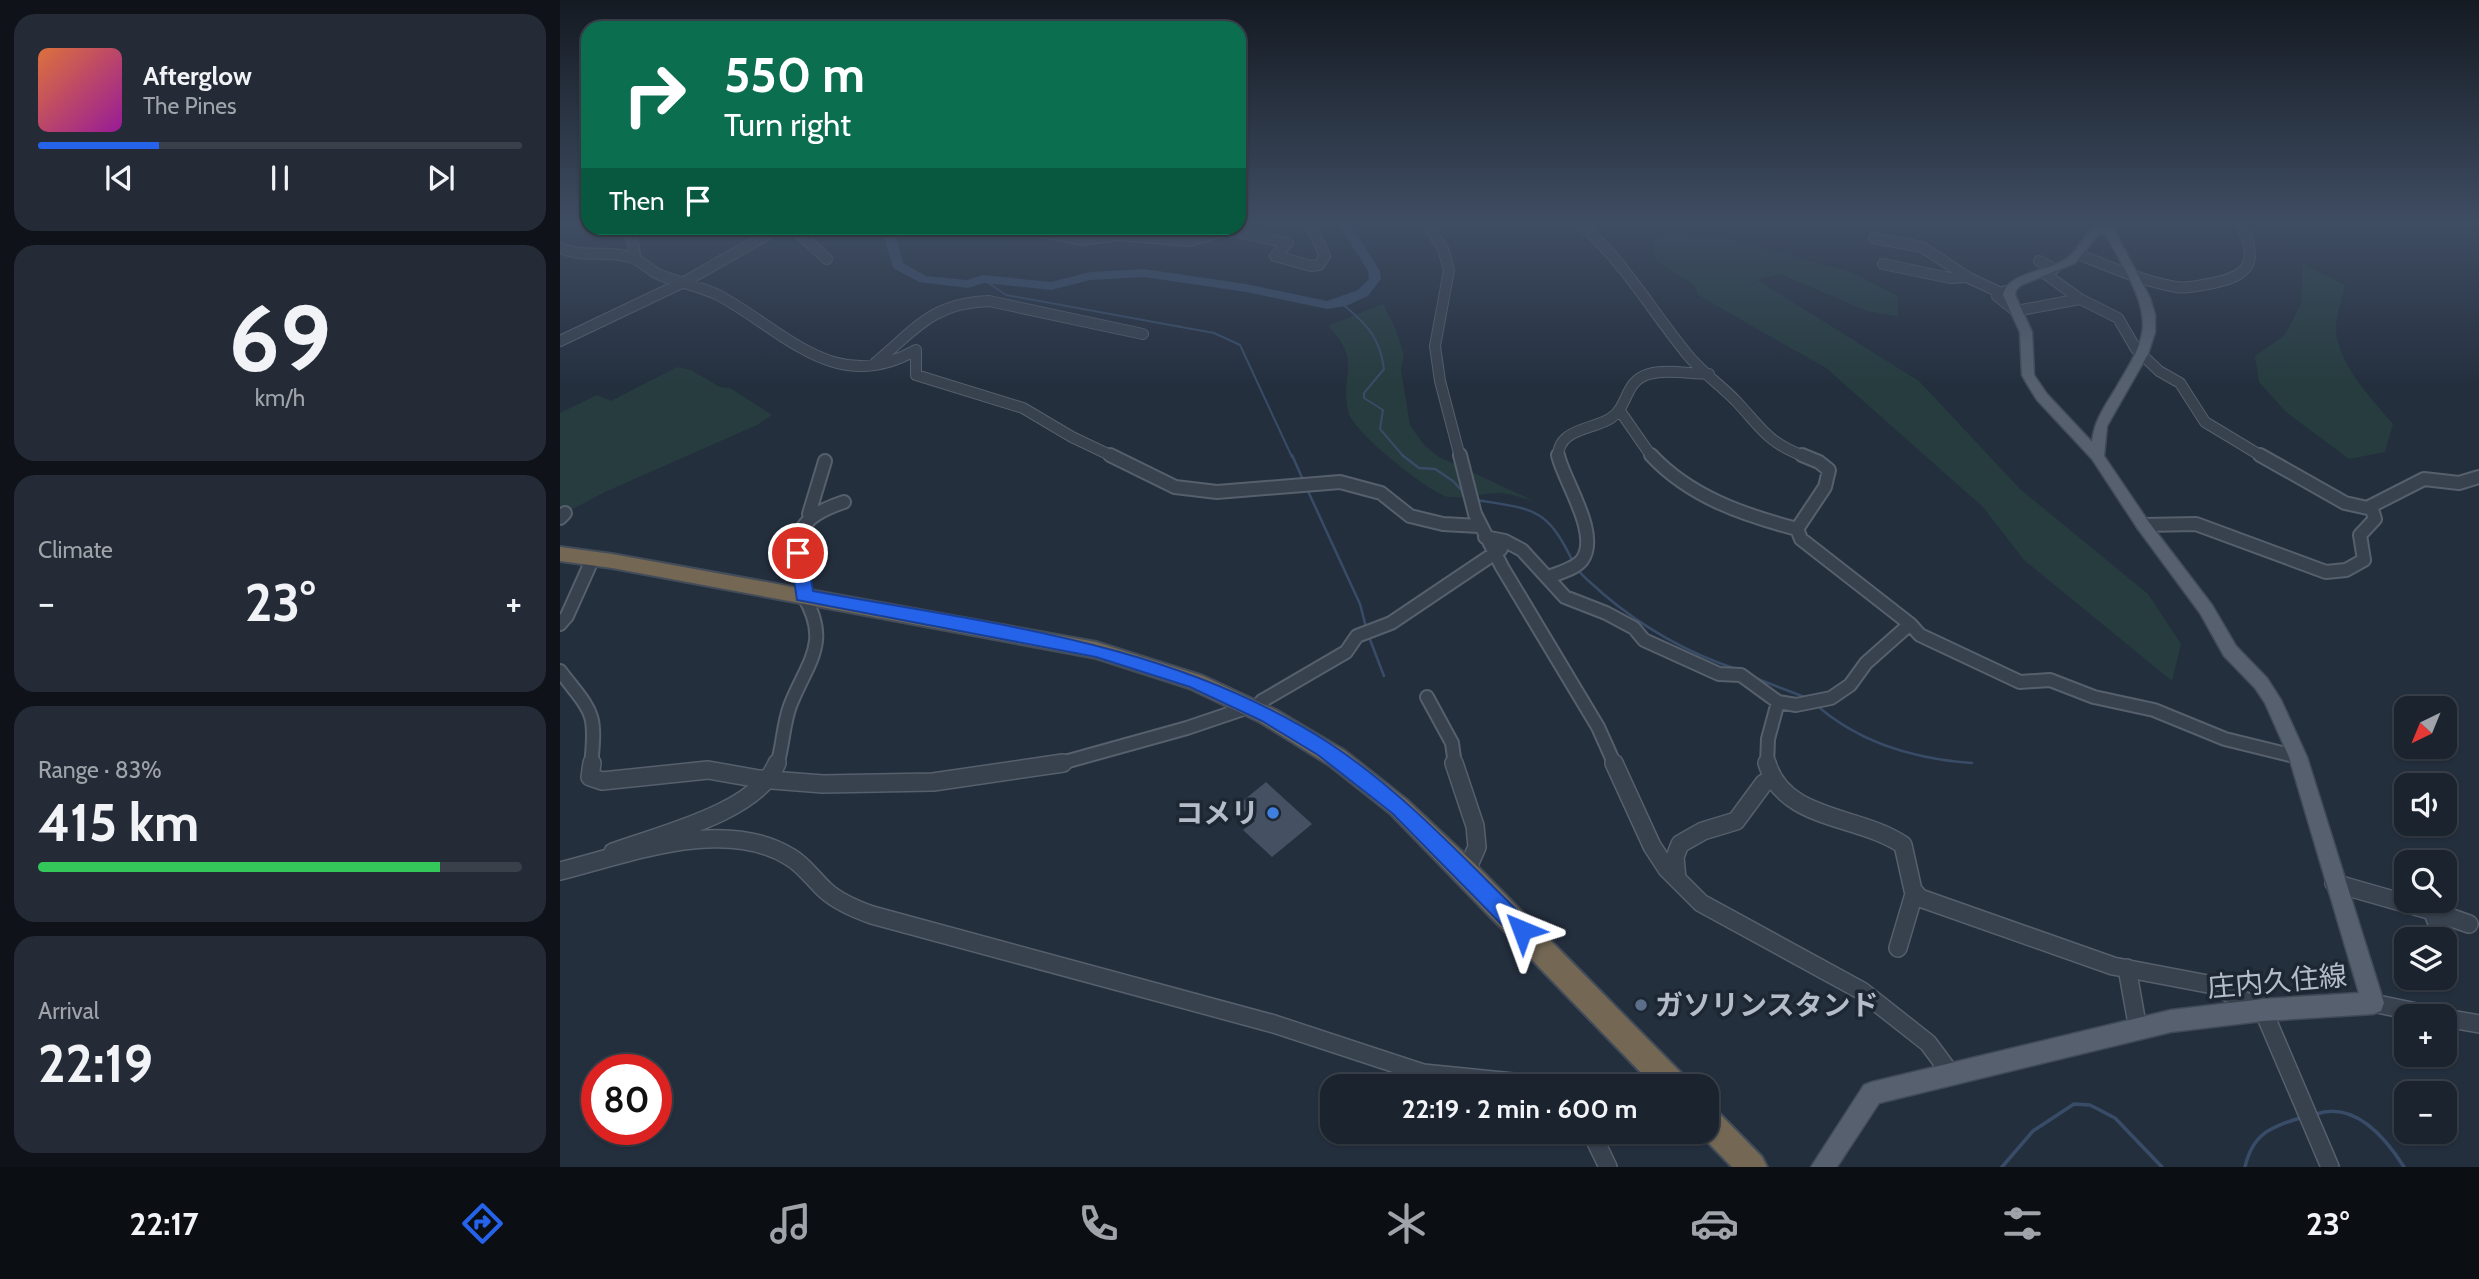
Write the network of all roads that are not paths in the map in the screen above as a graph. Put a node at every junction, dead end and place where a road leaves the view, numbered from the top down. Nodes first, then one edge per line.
1 (669, 276) edge
2 (694, 276) edge
3 (1447, 276) edge
4 (1631, 276) edge
5 (1941, 276) edge
6 (2034, 276) edge
7 (2055, 276) edge
8 (2133, 276) edge
9 (2135, 276) edge
10 (2239, 276) edge
11 (1967, 277) joint
12 (686, 281) junction
13 (2004, 291) junction
14 (2080, 299) junction
15 (2017, 311) junction
16 (1438, 320) joint
17 (1143, 334) dead end
18 (560, 341) edge
19 (2142, 354) junction
20 (872, 366) junction
21 (1709, 373) junction
22 (1620, 411) junction
23 (2097, 456) junction
24 (825, 461) dead end
25 (2479, 477) edge
26 (844, 502) dead end
27 (2372, 509) junction
28 (809, 514) junction
29 (2143, 525) junction
30 (1480, 527) junction
31 (1797, 529) junction
32 (1511, 543) junction
33 (560, 554) edge
34 (1495, 555) junction
35 (593, 558) junction
36 (1548, 577) junction
37 (803, 596) junction
38 (560, 624) edge
39 (1910, 624) junction
40 (560, 671) edge
41 (1427, 697) dead end
42 (1778, 702) junction
43 (1252, 708) junction
44 (2298, 757) junction
45 (766, 779) junction
46 (1770, 781) junction
47 (606, 860) junction
48 (560, 872) edge
49 (1465, 872) junction
50 (1677, 879) junction
51 (2334, 883) junction
52 (1914, 894) junction
53 (2394, 900) edge
54 (2438, 913) edge
55 (2469, 924) dead end
56 (1898, 948) dead end
57 (2127, 968) junction
58 (2373, 1003) junction
59 (2394, 1007) edge
60 (2263, 1010) junction
61 (2457, 1021) edge
62 (2478, 1028) edge
63 (2138, 1029) junction
64 (1951, 1073) junction
65 (1430, 1074) edge
66 (1662, 1074) edge
67 (1719, 1133) edge
68 (1597, 1144) edge
69 (1608, 1167) edge
70 (1752, 1167) edge
71 (1823, 1167) edge
72 (2329, 1167) edge

1 - 12 street
2 - 12 street
3 - 16 street
4 - 21 street
5 - 11 street
6 - 13 main road
7 - 14 street
8 - 19 main road
9 - 10 street
11 - 13 street
12 - 18 street
12 - 20 street
13 - 15 main road, 庄内久住線
14 - 15 street
14 - 19 street
15 - 23 main road, 庄内久住線
16 - 30 street
17 - 20 street
19 - 23 main road
19 - 27 street
20 - 30 street
21 - 22 street
21 - 31 street
22 - 31 street
22 - 36 street
23 - 29 main road, 庄内久住線
24 - 28 street
25 - 27 street
26 - 28 street
27 - 29 street
28 - 37 street
29 - 44 main road, 庄内久住線
30 - 32 street
30 - 34 street
31 - 39 street
32 - 34 street
32 - 36 street
33 - 35 highway
34 - 43 street
34 - 50 street
35 - 37 highway
35 - 38 street
36 - 42 street
37 - 43 highway
37 - 45 street
39 - 42 street
39 - 44 street
40 - 45 street
41 - 49 street
42 - 46 street
43 - 45 street
43 - 49 highway
44 - 51 main road, 庄内久住線
45 - 47 street
46 - 50 street
46 - 52 street
47 - 48 street
47 - 65 street
49 - 66 highway
50 - 64 street
51 - 53 street
51 - 58 main road, 庄内久住線
52 - 56 street
52 - 57 street
54 - 55 street
57 - 60 street
57 - 63 street
58 - 59 street
58 - 60 main road, 庄内久住線
60 - 63 main road, 庄内久住線
60 - 72 street
61 - 62 street
63 - 64 main road, 庄内久住線
64 - 71 main road, 庄内久住線
67 - 70 highway
68 - 69 street

